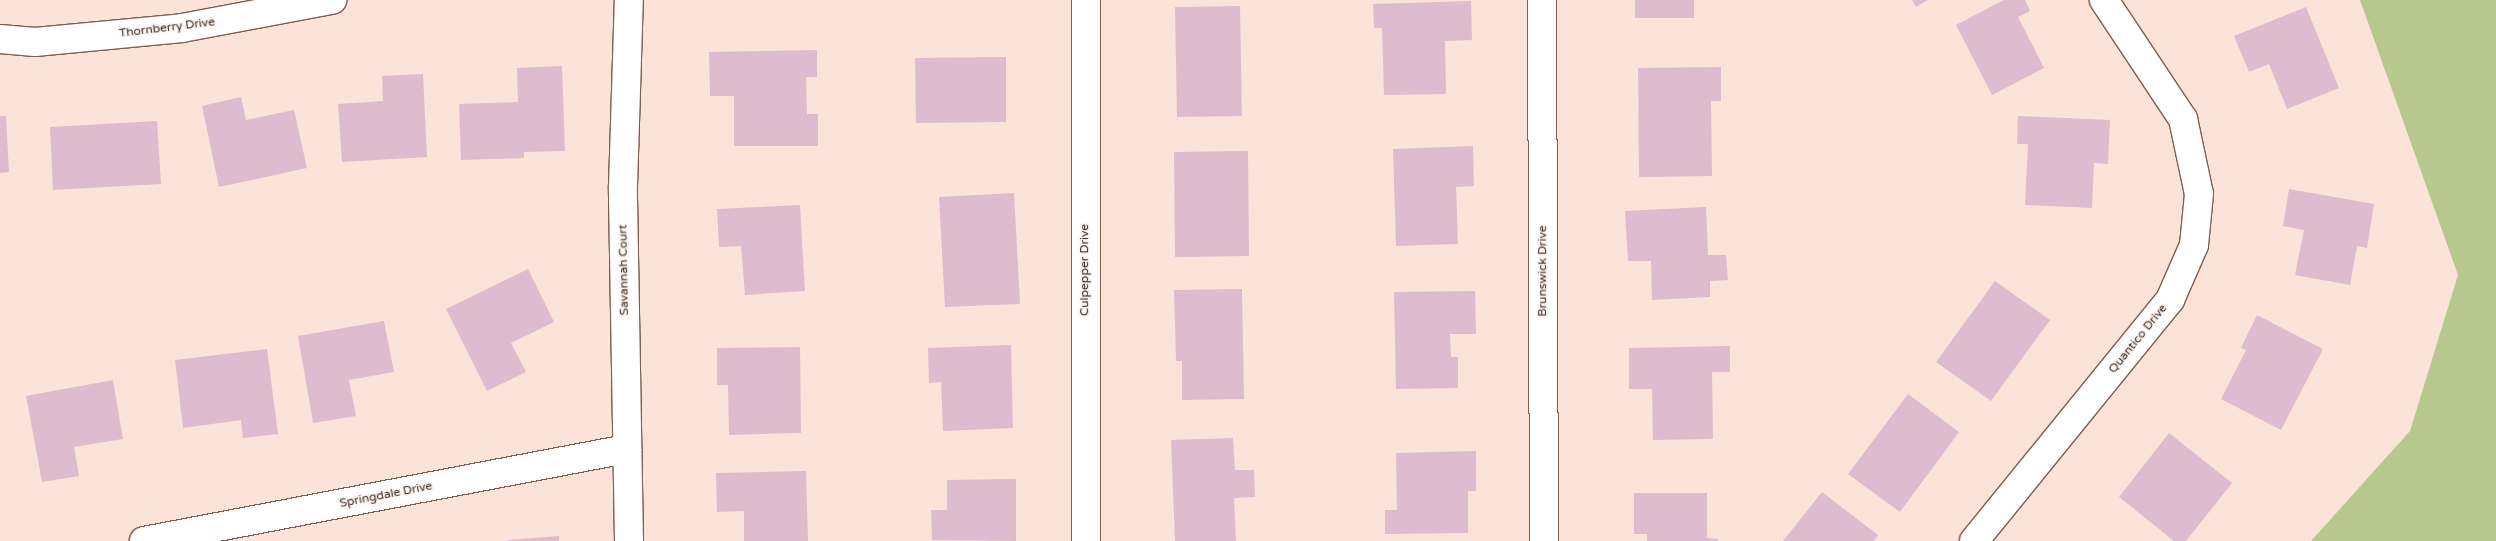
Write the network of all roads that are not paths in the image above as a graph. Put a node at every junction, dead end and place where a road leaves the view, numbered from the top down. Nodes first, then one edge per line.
1 (332, 0) edge
2 (629, 0) edge
3 (1086, 0) edge
4 (1542, 0) edge
5 (2104, 0) edge
6 (0, 39) edge
7 (627, 449) junction
8 (145, 541) edge
9 (629, 541) edge
10 (1086, 541) edge
11 (1544, 541) edge
12 (1974, 541) edge

1 - 6 street, Thornberry Drive
2 - 7 street, Savannah Court
3 - 10 street, Culpepper Drive
4 - 11 street, Brunswick Drive
5 - 12 street, Quantico Drive
7 - 8 street, Springdale Drive
7 - 9 street, Savannah Court

